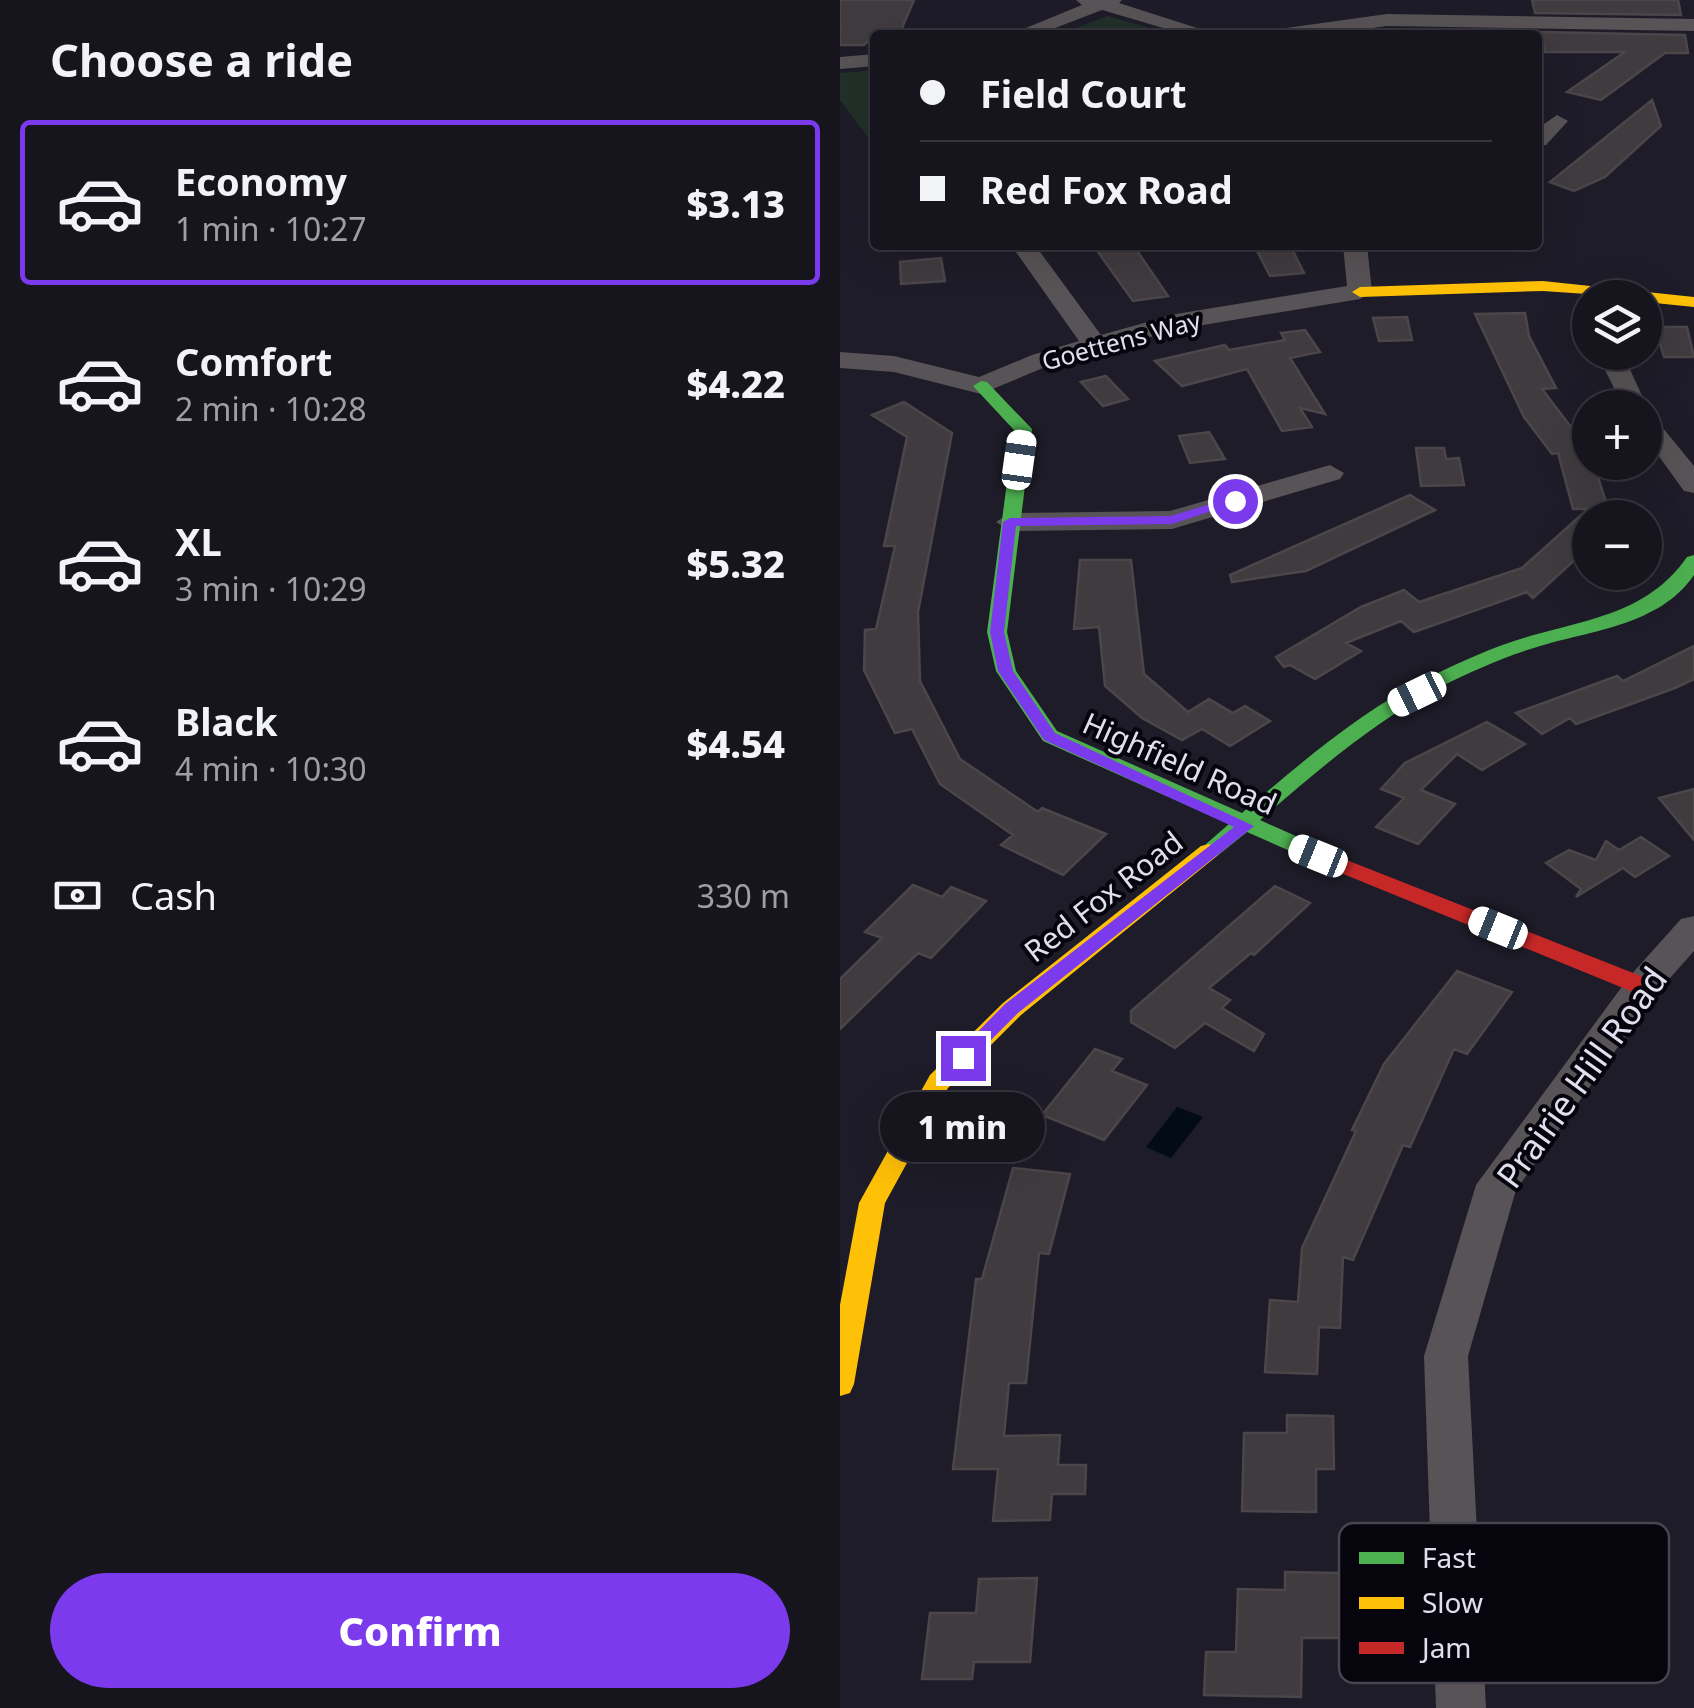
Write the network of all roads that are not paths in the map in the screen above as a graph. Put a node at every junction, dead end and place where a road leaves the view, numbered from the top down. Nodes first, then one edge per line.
1 (1101, 2) edge
2 (1386, 10) edge
3 (1694, 25) edge
4 (1031, 30) edge
5 (1193, 30) edge
6 (1300, 30) edge
7 (870, 60) edge
8 (840, 63) edge
9 (1557, 121) dead end
10 (1542, 136) edge
11 (1027, 250) edge
12 (1356, 250) edge
13 (1360, 292) junction
14 (1572, 292) edge
15 (1662, 299) edge
16 (1694, 302) edge
17 (1094, 344) junction
18 (840, 360) edge
19 (981, 386) junction
20 (1662, 441) edge
21 (1330, 473) dead end
22 (1694, 485) edge
23 (1010, 522) junction
24 (1694, 561) edge
25 (1246, 826) junction
26 (1694, 928) edge
27 (1642, 986) junction
28 (840, 1384) edge
29 (1454, 1523) edge
30 (1461, 1683) edge
31 (1462, 1708) edge

1 - 4 street
1 - 5 street
2 - 3 street
2 - 6 street
7 - 8 street
9 - 10 street
11 - 17 street
12 - 13 street
13 - 14 street
13 - 17 street, Goettens Way
15 - 16 street
17 - 19 street, Goettens Way
18 - 19 street
19 - 23 street, Highfield Road
20 - 22 street
21 - 23 street
23 - 25 street, Highfield Road
24 - 25 street, Red Fox Road
25 - 27 street, Highfield Road
25 - 28 street, Red Fox Road
26 - 27 street, Prairie Hill Road
27 - 29 street, Prairie Hill Road
30 - 31 street, Prairie Hill Road

